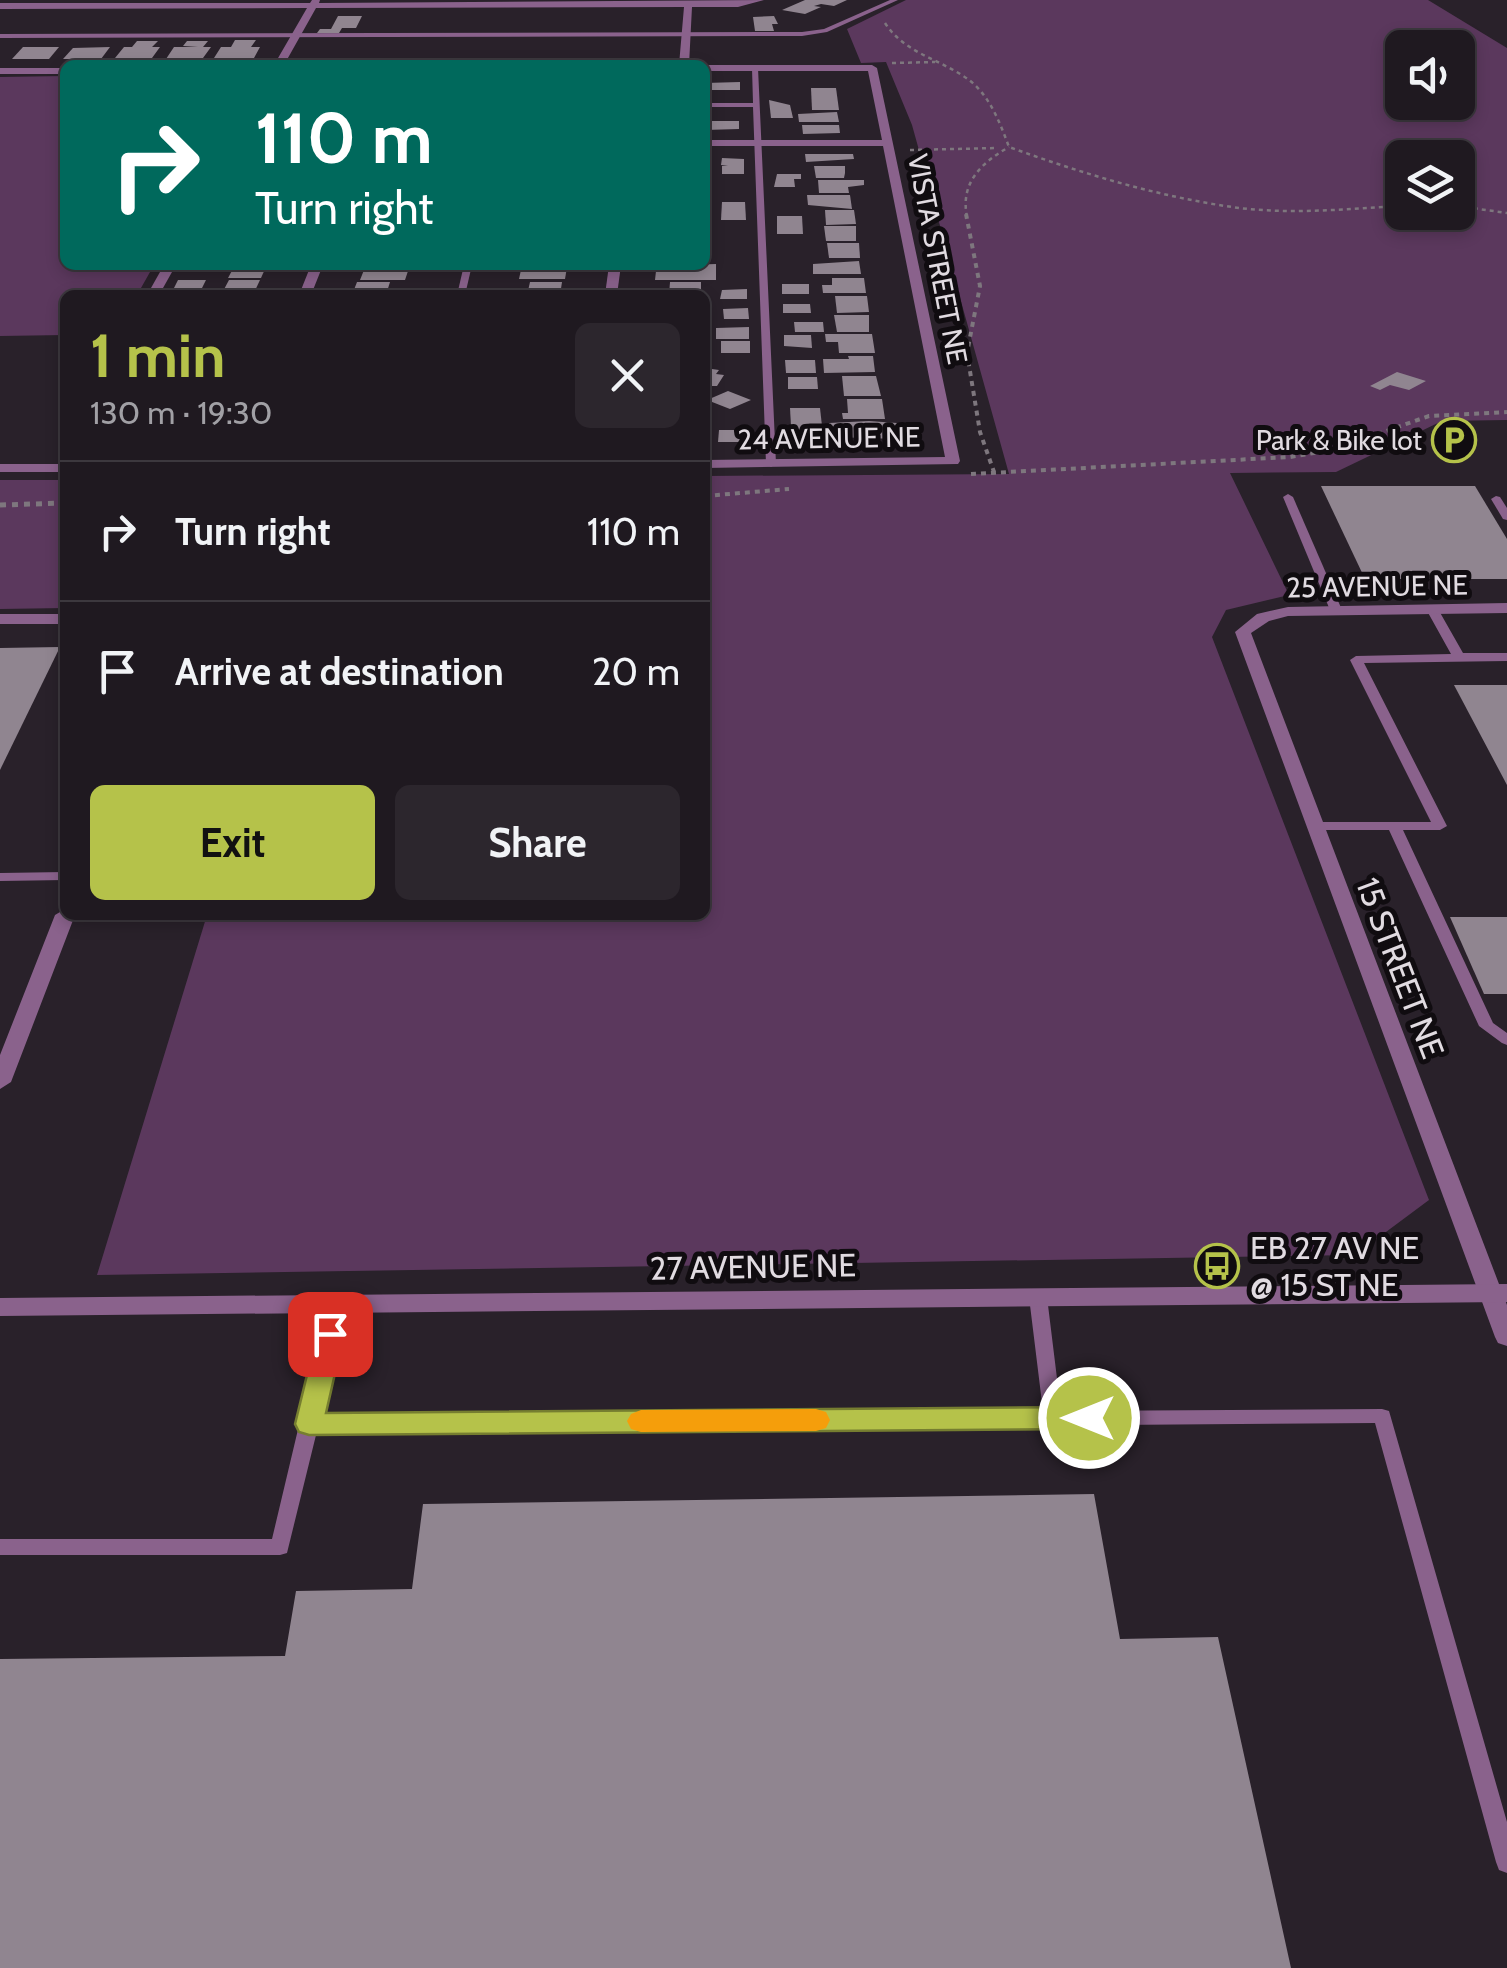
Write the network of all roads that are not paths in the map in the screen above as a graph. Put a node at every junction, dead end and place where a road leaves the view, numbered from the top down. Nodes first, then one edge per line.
1 (760, 0) edge
2 (895, 0) edge
3 (315, 3) edge
4 (688, 4) junction
5 (0, 6) edge
6 (686, 34) junction
7 (0, 36) edge
8 (296, 36) junction
9 (282, 60) edge
10 (684, 60) edge
11 (710, 68) edge
12 (755, 68) junction
13 (0, 71) edge
14 (60, 71) edge
15 (710, 105) edge
16 (754, 105) junction
17 (889, 142) junction
18 (758, 143) junction
19 (710, 144) edge
20 (710, 464) edge
21 (771, 464) junction
22 (0, 468) edge
23 (60, 468) edge
24 (956, 468) joint
25 (1288, 497) dead end
26 (1496, 500) dead end
27 (1507, 518) edge
28 (1507, 608) edge
29 (1432, 609) junction
30 (1336, 610) junction
31 (0, 619) edge
32 (60, 619) edge
33 (1250, 622) joint
34 (1459, 657) junction
35 (1507, 657) edge
36 (1314, 826) junction
37 (1394, 826) junction
38 (60, 876) edge
39 (0, 877) edge
40 (63, 920) edge
41 (1507, 1040) edge
42 (0, 1082) edge
43 (1499, 1293) edge
44 (1038, 1297) junction
45 (337, 1303) junction
46 (0, 1306) edge
47 (1507, 1337) edge
48 (1053, 1418) junction
49 (309, 1424) junction
50 (0, 1547) edge
51 (1507, 1862) edge

1 - 4 street
2 - 6 lane
3 - 4 street
3 - 5 street
3 - 8 street
4 - 6 street
6 - 8 lane
6 - 10 street
7 - 8 lane
8 - 9 street
11 - 12 street
12 - 16 lane
12 - 17 street, VISTA STREET NE
13 - 14 street
15 - 16 lane
16 - 18 lane
17 - 18 street
17 - 24 street, VISTA STREET NE
18 - 19 street
18 - 21 lane
20 - 21 street, 24 AVENUE NE
21 - 24 street, 24 AVENUE NE
22 - 23 street
25 - 30 lane
26 - 27 lane
28 - 29 street, 25 AVENUE NE
29 - 30 street, 25 AVENUE NE
29 - 34 lane
30 - 33 street, 25 AVENUE NE
31 - 32 street
33 - 36 street, 15 STREET NE
34 - 35 lane
34 - 37 lane
36 - 37 lane
36 - 43 street, 15 STREET NE
37 - 41 lane
38 - 39 lane
40 - 42 street
43 - 44 street, 27 AVENUE NE
43 - 47 street, 15 STREET NE
44 - 45 street, 27 AVENUE NE
44 - 48 lane
45 - 46 street, 27 AVENUE NE
45 - 49 lane
48 - 49 lane
48 - 51 lane
49 - 50 lane

